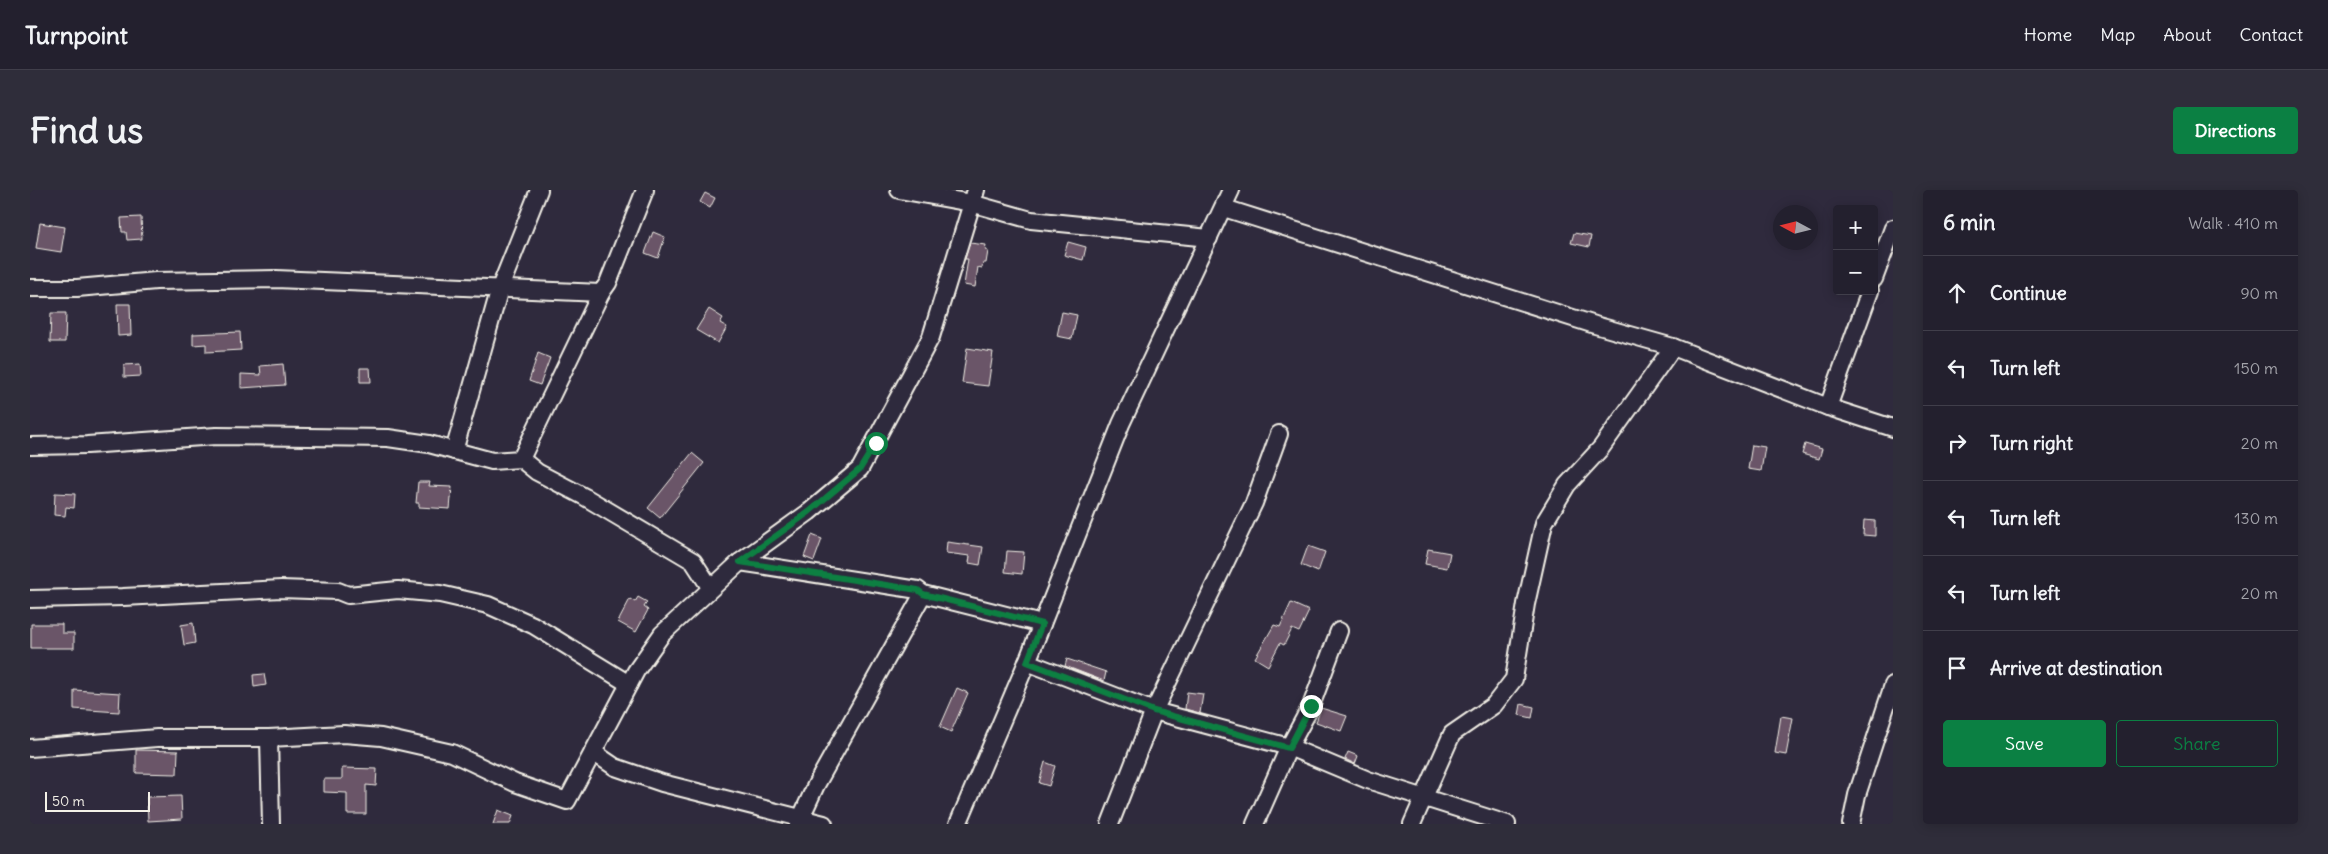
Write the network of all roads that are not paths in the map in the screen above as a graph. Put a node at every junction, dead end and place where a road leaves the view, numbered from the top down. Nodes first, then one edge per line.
1 (539, 190) edge
2 (645, 190) edge
3 (899, 190) edge
4 (1231, 190) edge
5 (973, 197) edge
6 (1224, 208) junction
7 (1893, 228) edge
8 (1209, 238) junction
9 (1878, 268) edge
10 (30, 288) edge
11 (500, 288) junction
12 (601, 293) junction
13 (1869, 295) edge
14 (1673, 347) junction
15 (1828, 406) junction
16 (1893, 428) edge
17 (1279, 434) dead end
18 (30, 446) edge
19 (454, 451) junction
20 (521, 459) junction
21 (740, 562) junction
22 (710, 587) junction
23 (923, 594) junction
24 (30, 598) edge
25 (1042, 624) junction
26 (1339, 631) dead end
27 (1027, 662) junction
28 (629, 684) junction
29 (1893, 685) edge
30 (1154, 711) junction
31 (269, 738) junction
32 (30, 748) edge
33 (1289, 748) junction
34 (593, 752) junction
35 (1424, 798) junction
36 (799, 820) edge
37 (271, 824) edge
38 (824, 824) edge
39 (958, 824) edge
40 (1110, 824) edge
41 (1255, 824) edge
42 (1412, 824) edge
43 (1507, 824) edge
44 (1851, 824) edge

1 - 11 street
2 - 12 street
3 - 5 street
4 - 6 street
5 - 8 street
5 - 21 street
6 - 8 street
6 - 14 street
7 - 9 street
8 - 25 street
10 - 11 street
11 - 12 street
11 - 19 street
12 - 20 street
13 - 15 street
14 - 15 street
14 - 35 street
15 - 16 street
17 - 30 street
18 - 19 street
19 - 20 street
20 - 22 street
21 - 22 street
21 - 23 street
22 - 28 street
23 - 25 street
23 - 36 street
24 - 28 street
25 - 27 street
26 - 33 street
27 - 30 street
27 - 39 street
28 - 34 street
29 - 44 street
30 - 33 street
30 - 40 street
31 - 32 street
31 - 34 street
31 - 37 street
33 - 35 street
33 - 41 street
34 - 36 street
35 - 42 street
35 - 43 street
36 - 38 street

